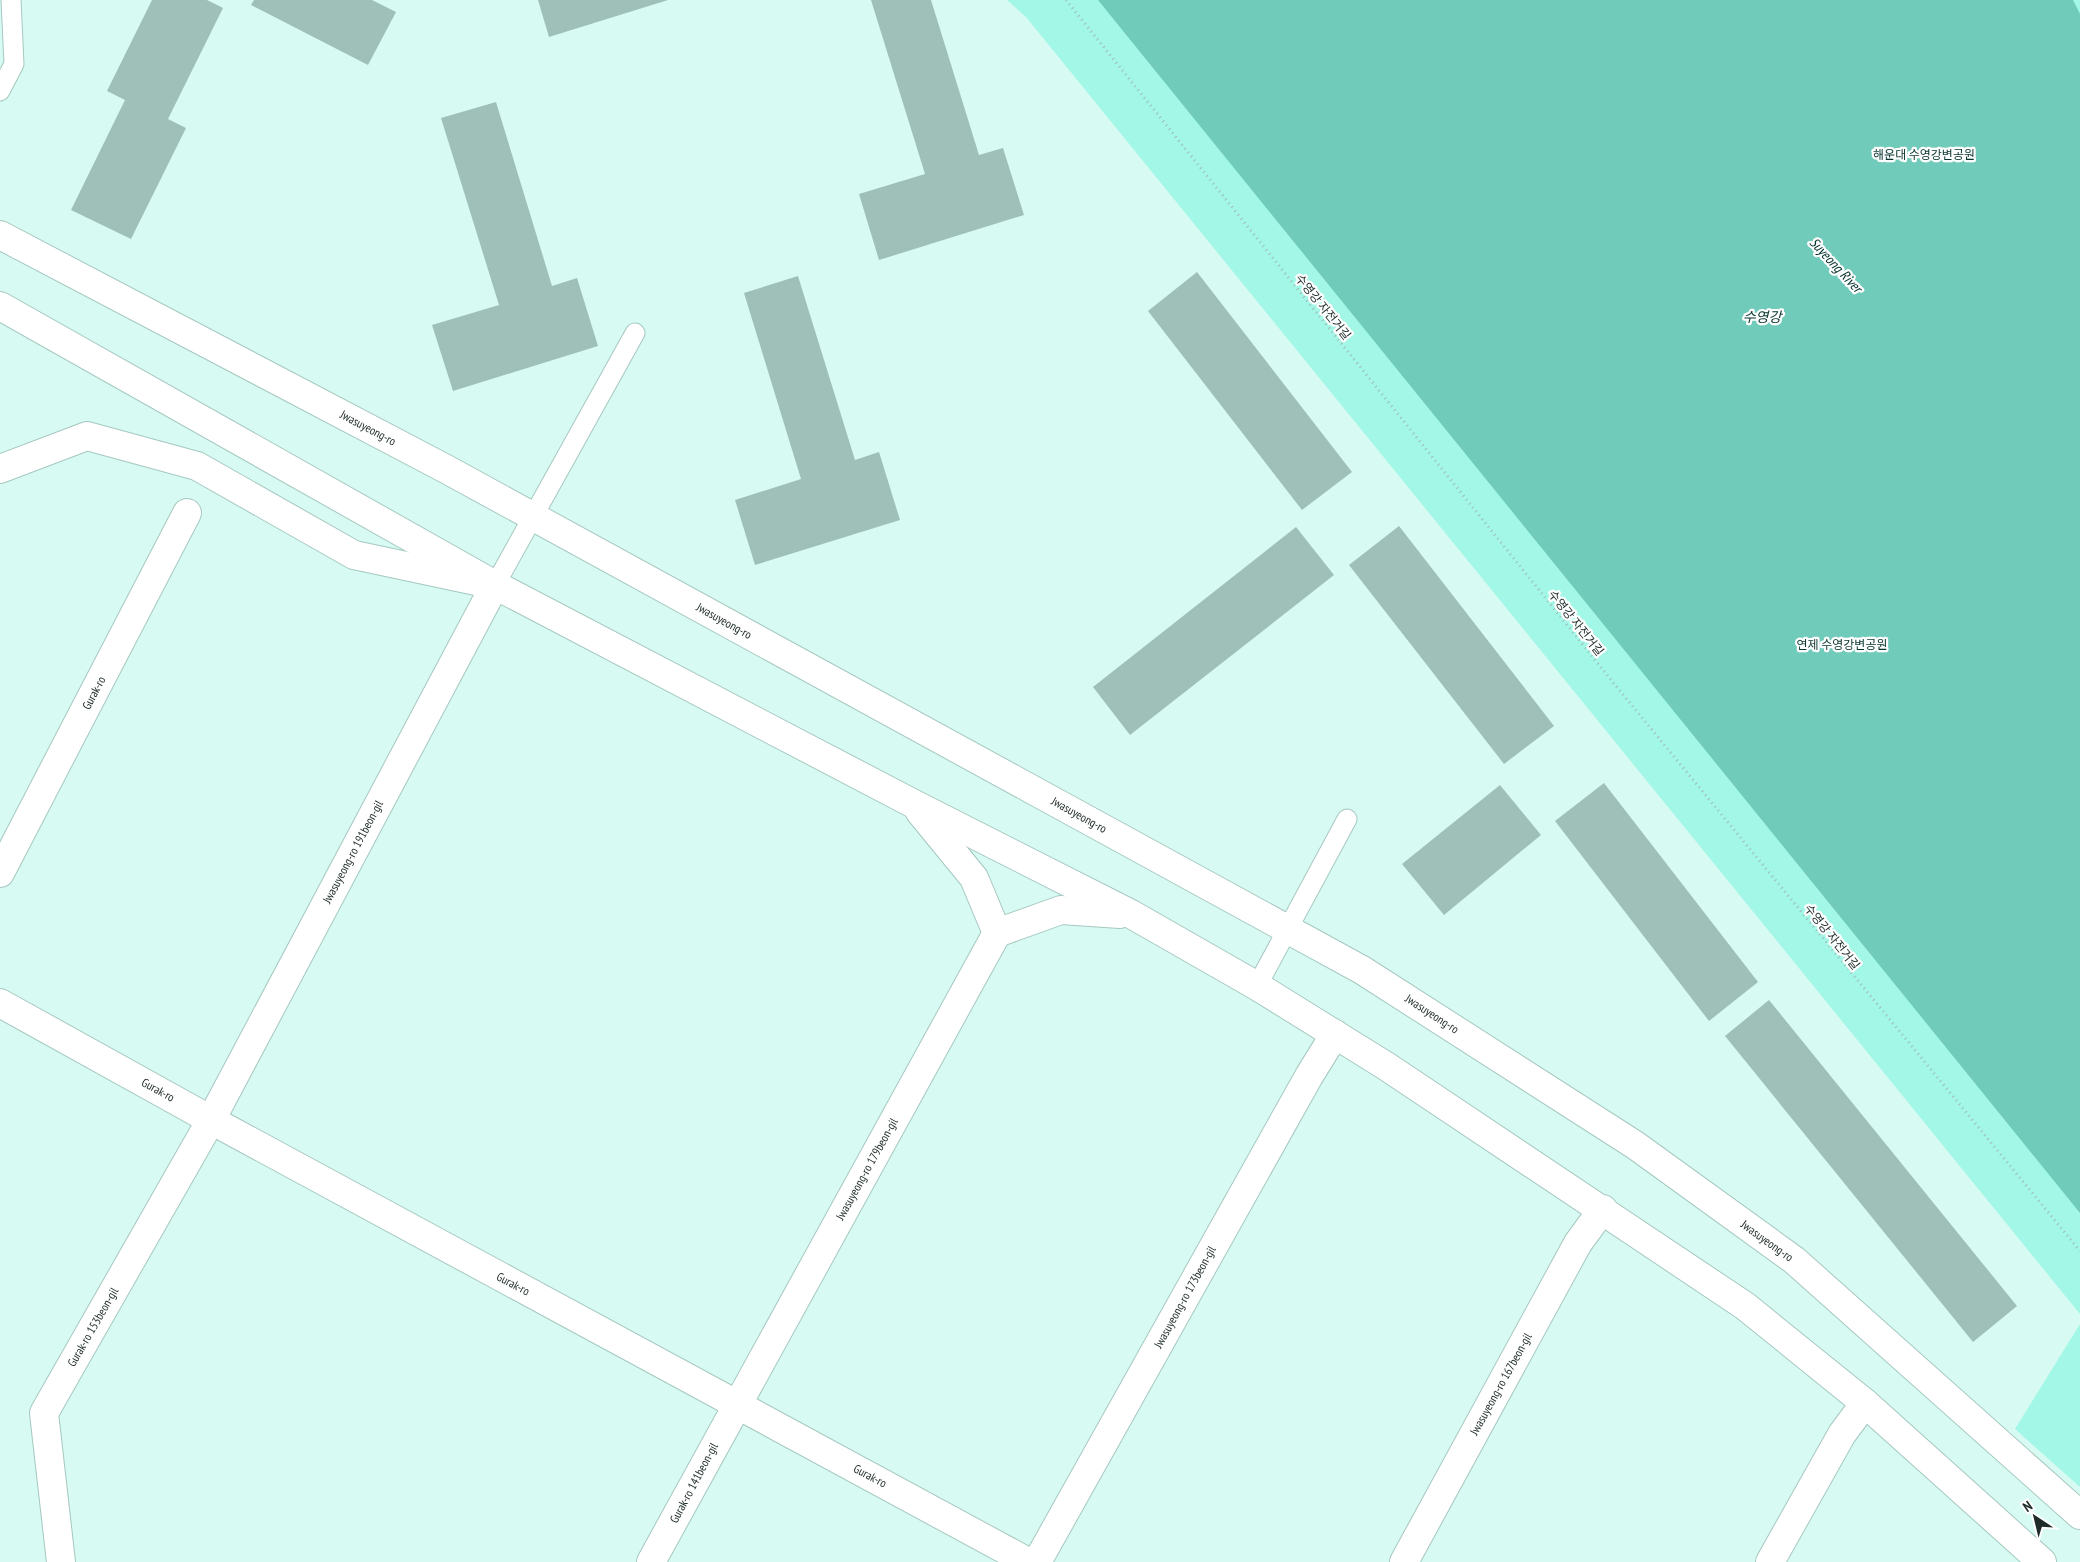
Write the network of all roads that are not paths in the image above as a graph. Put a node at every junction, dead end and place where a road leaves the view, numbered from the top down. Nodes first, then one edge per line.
1 (11, 0) edge
2 (0, 91) edge
3 (0, 235) edge
4 (0, 306) edge
5 (635, 333) dead end
6 (0, 469) edge
7 (187, 514) dead end
8 (532, 517) junction
9 (495, 585) junction
10 (912, 803) junction
11 (1347, 819) dead end
12 (0, 872) edge
13 (1131, 914) junction
14 (1289, 930) junction
15 (996, 932) junction
16 (1257, 986) junction
17 (0, 1003) edge
18 (1336, 1034) junction
19 (211, 1120) junction
20 (1603, 1209) junction
21 (736, 1404) junction
22 (1865, 1404) junction
23 (2080, 1515) edge
24 (58, 1558) edge
25 (651, 1562) edge
26 (1028, 1562) edge
27 (1037, 1562) edge
28 (1404, 1562) edge
29 (1770, 1562) edge
30 (2042, 1562) edge

1 - 2 lane
3 - 8 main road, Jwasuyeong-ro
4 - 9 main road
5 - 8 lane
6 - 9 main road
7 - 12 main road, Gurak-ro
8 - 9 lane
8 - 14 main road, Jwasuyeong-ro
9 - 10 main road
9 - 19 main road, Jwasuyeong-ro 191beon-gil
10 - 13 main road
10 - 15 main road
11 - 14 lane
13 - 15 main road
13 - 16 main road
14 - 16 lane
14 - 23 main road, Jwasuyeong-ro
15 - 21 main road, Jwasuyeong-ro 179beon-gil
16 - 18 main road
17 - 19 main road, Gurak-ro
18 - 20 main road
18 - 27 main road, Jwasuyeong-ro 173beon-gil
19 - 21 main road, Gurak-ro
19 - 24 main road, Gurak-ro 153beon-gil
20 - 22 main road
20 - 28 main road, Jwasuyeong-ro 167beon-gil
21 - 25 main road, Gurak-ro 141beon-gil
21 - 26 main road, Gurak-ro
22 - 29 main road
22 - 30 main road

